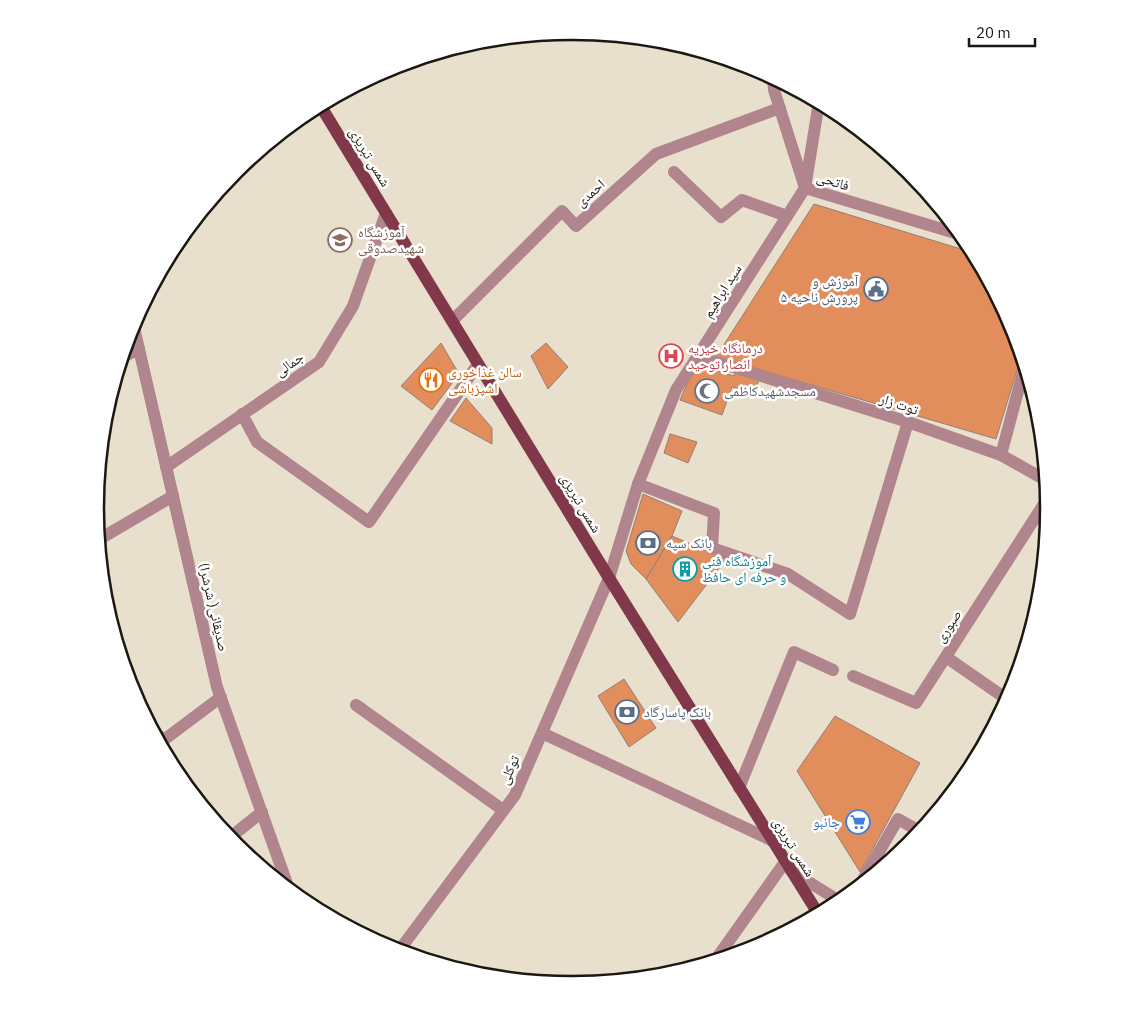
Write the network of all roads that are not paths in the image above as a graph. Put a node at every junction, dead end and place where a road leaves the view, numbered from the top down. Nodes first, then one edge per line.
1 (775, 86) edge
2 (780, 108) junction
3 (818, 110) edge
4 (324, 112) edge
5 (674, 172) dead end
6 (805, 188) junction
7 (386, 213) junction
8 (787, 216) junction
9 (950, 231) edge
10 (452, 321) junction
11 (136, 337) edge
12 (139, 349) junction
13 (130, 354) edge
14 (698, 356) junction
15 (478, 364) junction
16 (1022, 377) edge
17 (242, 414) junction
18 (908, 422) junction
19 (1001, 455) junction
20 (166, 467) junction
21 (1039, 477) edge
22 (638, 484) junction
23 (173, 496) junction
24 (1040, 516) edge
25 (105, 536) edge
26 (609, 578) junction
27 (946, 657) junction
28 (833, 670) dead end
29 (853, 676) dead end
30 (1002, 696) edge
31 (221, 697) junction
32 (356, 706) dead end
33 (542, 733) junction
34 (164, 738) edge
35 (739, 788) junction
36 (503, 810) junction
37 (262, 812) junction
38 (914, 828) edge
39 (235, 833) edge
40 (771, 840) junction
41 (788, 866) junction
42 (867, 872) edge
43 (285, 879) edge
44 (834, 897) edge
45 (815, 909) edge
46 (406, 946) edge
47 (721, 953) edge

1 - 2 street, فاتحی
2 - 6 street, فاتحی
2 - 10 street, احمدی
3 - 6 street, سید ابراهیم
4 - 7 main road, شمس تبریزی
5 - 8 street
6 - 8 street, سید ابراهیم
6 - 9 street, فاتحی
7 - 10 main road, شمس تبریزی
7 - 17 street, جمالی
8 - 14 street, سید ابراهیم
10 - 15 main road, شمس تبریزی
11 - 12 street, (شرشرا )صدیقانی
12 - 13 street
12 - 20 street, (شرشرا )صدیقانی
14 - 18 street, توت زار
14 - 22 street, سید ابراهیم
15 - 17 street
15 - 26 main road, شمس تبریزی
16 - 19 street
17 - 20 street, جمالی
18 - 19 street, توت زار
18 - 22 street
19 - 21 street, توت زار
20 - 23 street, (شرشرا )صدیقانی
22 - 26 street, سید ابراهیم
23 - 25 street
23 - 31 street, (شرشرا )صدیقانی
24 - 27 street, صبوری
26 - 33 street, توکلی
26 - 35 main road, شمس تبریزی
27 - 29 street, صبوری
27 - 30 street
28 - 35 street
31 - 34 street
31 - 37 street, (شرشرا )صدیقانی
32 - 36 street
33 - 36 street, توکلی
33 - 40 street
35 - 40 main road, شمس تبریزی
36 - 46 street, توکلی
37 - 39 street
37 - 43 street, (شرشرا )صدیقانی
38 - 42 street
40 - 41 main road, شمس تبریزی
41 - 44 street
41 - 45 main road, شمس تبریزی
41 - 47 street

